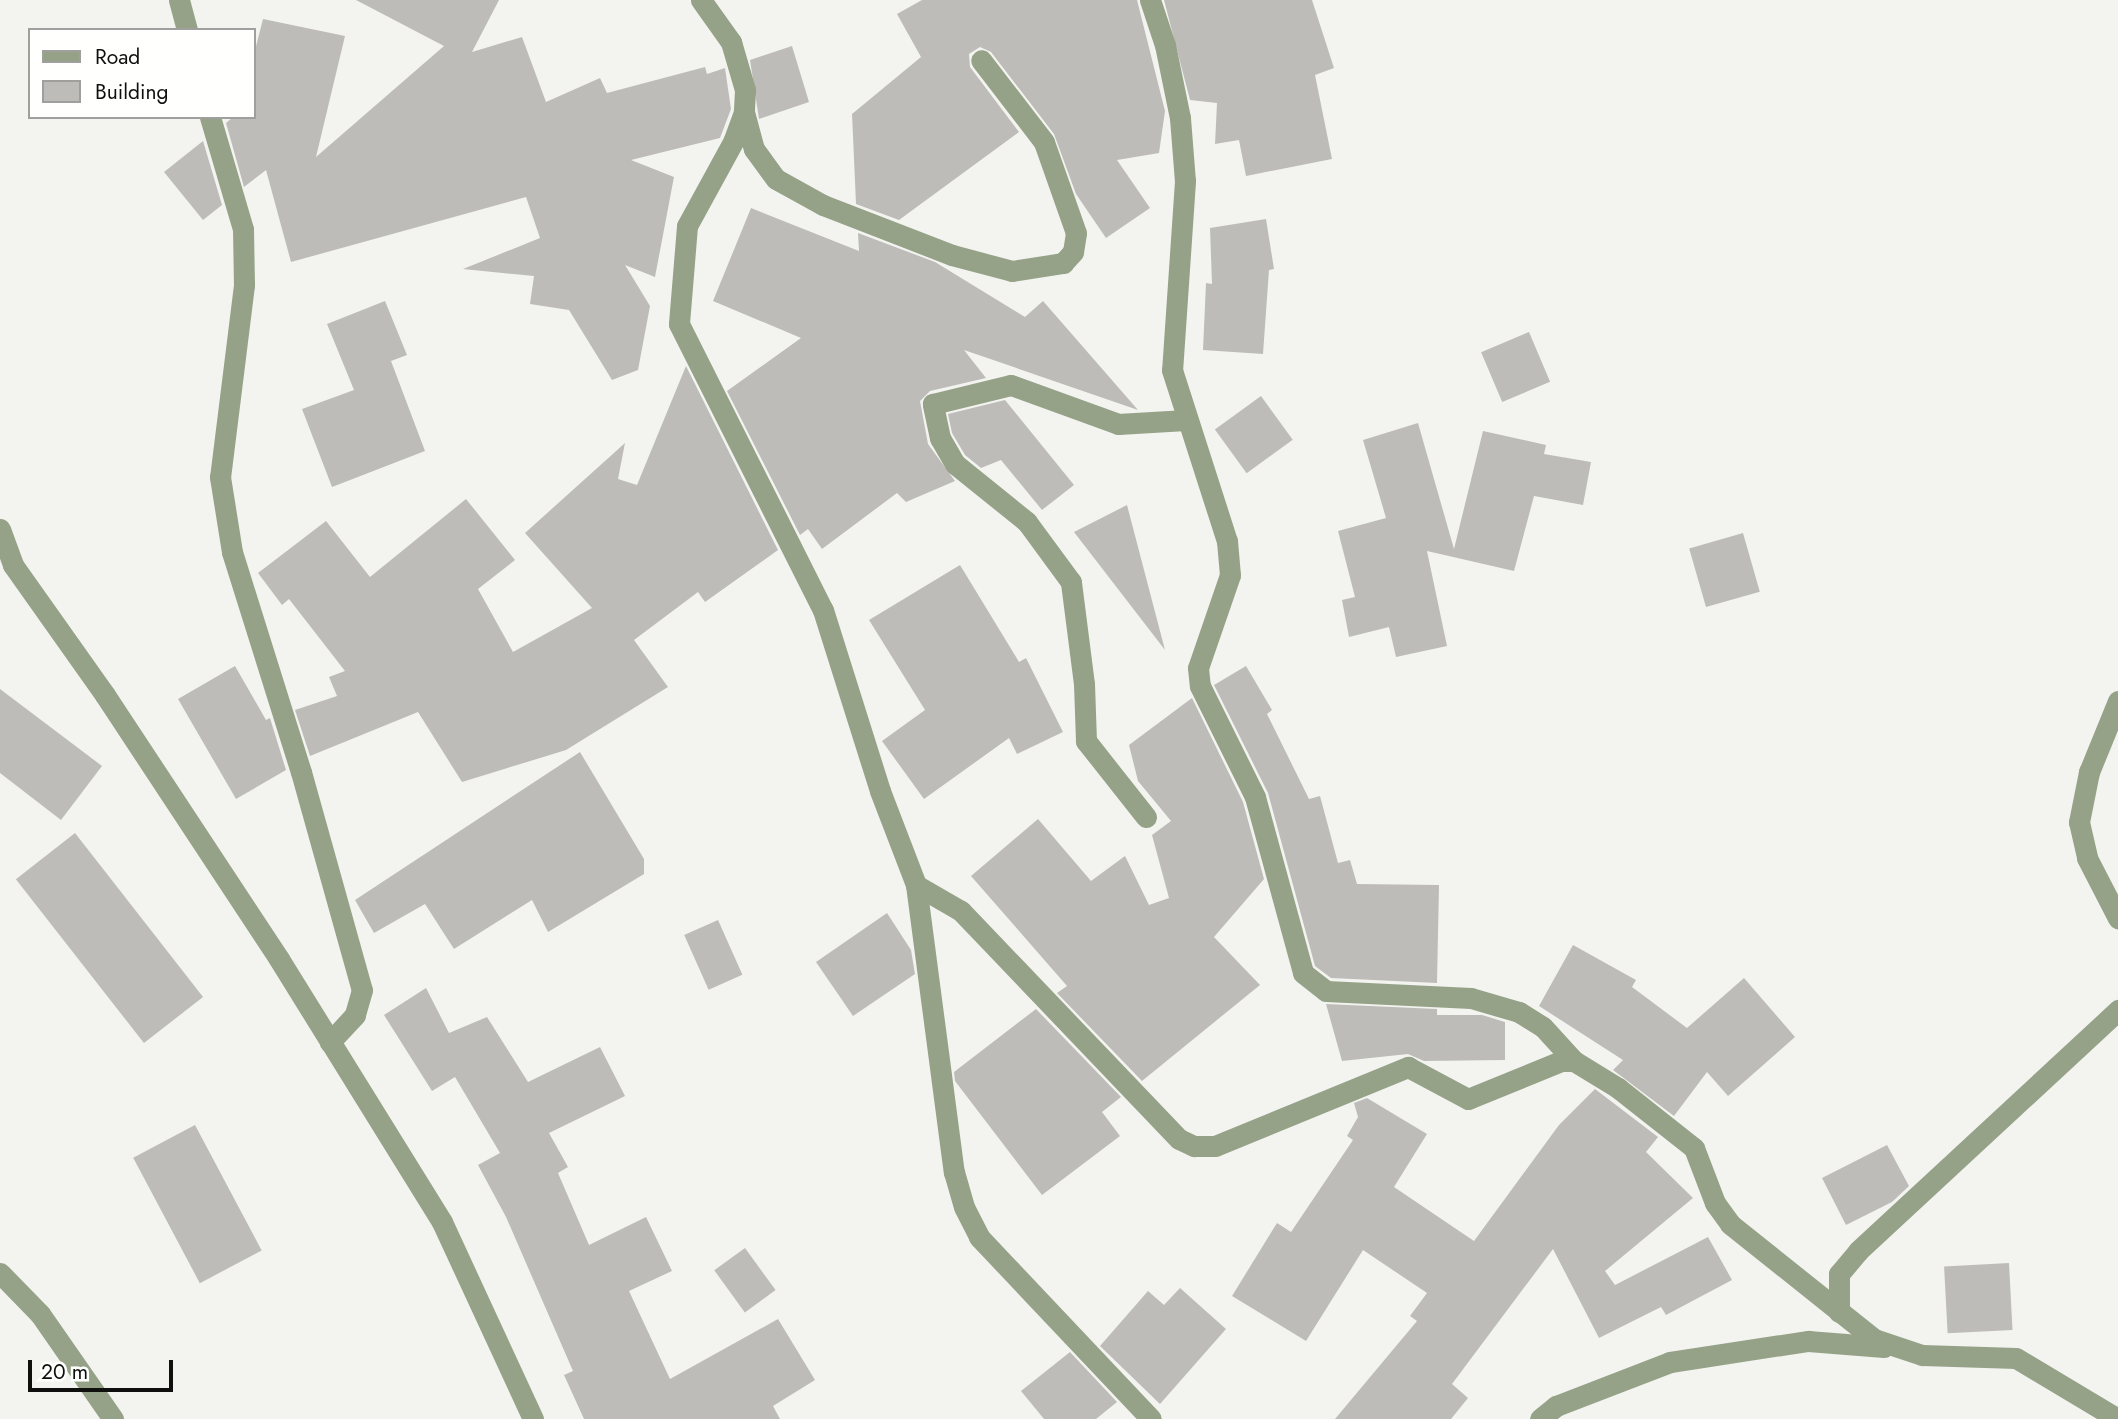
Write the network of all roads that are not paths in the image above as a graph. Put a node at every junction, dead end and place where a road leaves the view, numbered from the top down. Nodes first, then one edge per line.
1 (179, 0) edge
2 (701, 0) edge
3 (1150, 0) edge
4 (186, 28) edge
5 (981, 60) dead end
6 (744, 112) junction
7 (211, 119) edge
8 (1186, 420) junction
9 (0, 530) edge
10 (2118, 701) edge
11 (1146, 817) dead end
12 (916, 885) junction
13 (2118, 918) edge
14 (2118, 1010) edge
15 (330, 1042) junction
16 (1574, 1061) junction
17 (0, 1273) edge
18 (1839, 1312) junction
19 (1896, 1349) junction
20 (1554, 1415) edge
21 (113, 1419) edge
22 (533, 1419) edge
23 (1151, 1419) edge
24 (2118, 1419) edge

1 - 4 street
2 - 6 street
3 - 8 street
5 - 6 street
6 - 12 street
7 - 15 street
8 - 11 street
8 - 16 street
9 - 15 street
10 - 13 street
12 - 16 street
12 - 23 street
14 - 18 street
15 - 22 street
16 - 18 street
17 - 21 street
18 - 19 street
19 - 20 street
19 - 24 street

